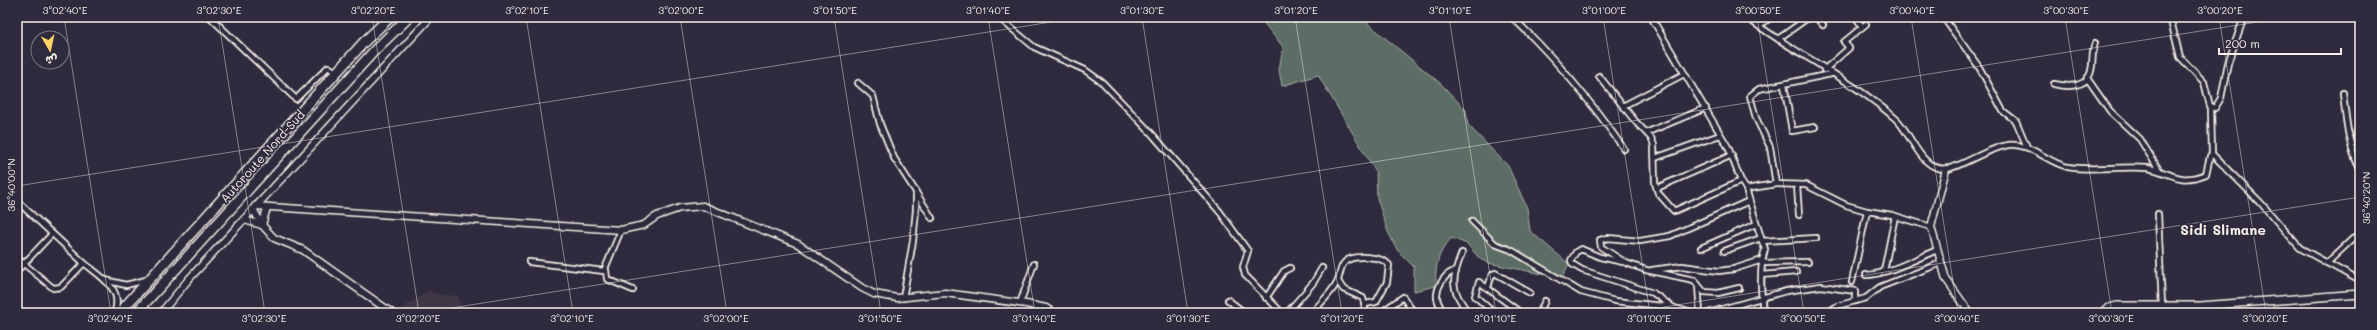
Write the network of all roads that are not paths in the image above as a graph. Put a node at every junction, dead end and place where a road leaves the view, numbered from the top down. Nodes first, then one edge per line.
1 (210, 17) edge
2 (390, 17) edge
3 (409, 17) edge
4 (431, 17) edge
5 (998, 17) edge
6 (1512, 17) edge
7 (1652, 17) edge
8 (1746, 17) edge
9 (1771, 17) edge
10 (1809, 17) edge
11 (1816, 17) edge
12 (1856, 17) edge
13 (1943, 17) edge
14 (2170, 17) edge
15 (2244, 17) edge
16 (1823, 25) dead end
17 (1760, 26) junction
18 (1778, 39) junction
19 (2095, 42) dead end
20 (1824, 70) junction
21 (336, 72) junction
22 (1684, 74) junction
23 (1830, 74) junction
24 (1599, 76) dead end
25 (2088, 78) junction
26 (858, 82) dead end
27 (2054, 84) dead end
28 (1784, 85) junction
29 (2343, 93) dead end
30 (1623, 106) junction
31 (1706, 108) junction
32 (2211, 108) junction
33 (1815, 127) dead end
34 (1648, 132) junction
35 (1720, 135) junction
36 (2027, 147) junction
37 (1624, 149) dead end
38 (2212, 154) junction
39 (1732, 155) junction
40 (1655, 158) junction
41 (2360, 169) edge
42 (1946, 170) junction
43 (2159, 170) junction
44 (1741, 181) junction
45 (1776, 184) junction
46 (1798, 185) junction
47 (1657, 188) junction
48 (1746, 188) junction
49 (916, 192) junction
50 (17, 201) edge
51 (1749, 201) junction
52 (254, 208) junction
53 (267, 208) junction
54 (1867, 211) junction
55 (2158, 214) dead end
56 (1799, 215) dead end
57 (1895, 216) junction
58 (932, 218) dead end
59 (244, 220) junction
60 (1472, 221) dead end
61 (1756, 224) junction
62 (262, 225) junction
63 (1931, 227) junction
64 (621, 230) junction
65 (2360, 232) edge
66 (52, 234) junction
67 (1816, 238) dead end
68 (1761, 240) junction
69 (1701, 248) dead end
70 (1937, 250) junction
71 (1724, 251) dead end
72 (1462, 253) dead end
73 (17, 258) edge
74 (1762, 261) junction
75 (529, 262) dead end
76 (1808, 262) dead end
77 (84, 263) junction
78 (1626, 263) junction
79 (1940, 263) junction
80 (2327, 263) junction
81 (24, 264) junction
82 (1034, 264) dead end
83 (1290, 268) dead end
84 (1322, 268) dead end
85 (606, 270) junction
86 (1646, 270) junction
87 (17, 271) edge
88 (1456, 271) junction
89 (1884, 271) junction
90 (1796, 272) dead end
91 (1762, 275) junction
92 (1866, 275) dead end
93 (151, 277) junction
94 (105, 280) junction
95 (1338, 281) junction
96 (2360, 281) edge
97 (1852, 282) dead end
98 (1698, 286) junction
99 (1488, 287) junction
100 (1739, 288) dead end
101 (633, 290) dead end
102 (1530, 293) dead end
103 (2360, 294) edge
104 (1761, 297) junction
105 (903, 298) junction
106 (1266, 298) junction
107 (1228, 300) dead end
108 (1545, 301) dead end
109 (1855, 301) junction
110 (1020, 303) junction
111 (1365, 304) junction
112 (1036, 306) junction
113 (2162, 306) junction
114 (1674, 308) junction
115 (1413, 311) edge
116 (1443, 311) edge
117 (1243, 312) edge
118 (1280, 312) edge
119 (1314, 312) edge
120 (114, 313) edge
121 (119, 313) edge
122 (136, 313) edge
123 (161, 313) edge
124 (392, 313) edge
125 (1033, 313) edge
126 (1054, 313) edge
127 (1287, 313) edge
128 (1366, 313) edge
129 (1380, 313) edge
130 (1406, 313) edge
131 (1437, 313) edge
132 (1469, 313) edge
133 (1494, 313) edge
134 (1522, 313) edge
135 (1528, 313) edge
136 (1539, 313) edge
137 (1692, 313) edge
138 (1700, 313) edge
139 (1708, 313) edge
140 (1764, 313) edge
141 (1827, 313) edge
142 (1970, 313) edge
143 (2103, 313) edge

1 - 21 street
2 - 21 highway, Autoroute Nord-Sud
3 - 122 highway, Autoroute Nord-Sud
4 - 52 street
5 - 106 street
6 - 37 street
7 - 22 street
8 - 17 street
9 - 17 street
10 - 18 street
11 - 16 street
12 - 20 street
13 - 36 street
14 - 32 street
15 - 32 street
17 - 18 street
18 - 20 street
19 - 25 street
20 - 23 street
21 - 93 highway, Autoroute Nord-Sud
22 - 30 street
22 - 31 street
23 - 28 street
23 - 42 street
24 - 30 street
25 - 27 street
25 - 43 street
26 - 49 street
28 - 33 street
28 - 45 street
29 - 41 street
30 - 34 street
31 - 34 street
31 - 35 street
32 - 38 street
34 - 40 street
35 - 39 street
35 - 40 street
36 - 42 street
36 - 43 street
38 - 43 street
38 - 80 street
39 - 44 street
39 - 47 street
40 - 47 street
42 - 63 street
44 - 47 street
44 - 48 street
45 - 46 street
45 - 48 street
46 - 54 street
46 - 56 street
48 - 51 street
49 - 58 street
49 - 105 street
50 - 66 street
51 - 61 street
51 - 78 street
52 - 53 street
52 - 59 street
52 - 62 street
53 - 62 street
53 - 64 street
54 - 57 street
54 - 97 street
55 - 113 street
57 - 63 street
57 - 89 street
59 - 62 street
59 - 123 street
60 - 114 street
61 - 68 street
61 - 69 street
62 - 124 street
63 - 70 street
64 - 85 street
64 - 105 street
65 - 80 street
66 - 77 street
66 - 81 street
67 - 68 street
68 - 71 street
68 - 74 street
70 - 79 street
70 - 89 street
72 - 88 street
73 - 81 street
74 - 76 street
74 - 86 street
74 - 91 street
75 - 85 street
77 - 81 street
77 - 94 street
78 - 86 street
78 - 114 street
79 - 109 street
79 - 142 street
80 - 96 street
81 - 87 street
82 - 110 street
83 - 106 street
84 - 127 street
85 - 101 street
86 - 98 street
88 - 116 street
88 - 132 street
89 - 92 street
90 - 91 street
91 - 104 street
93 - 94 street
93 - 121 highway, Autoroute Nord-Sud
94 - 120 street
95 - 111 street
95 - 111 street
95 - 119 street
98 - 100 street
98 - 138 street
99 - 102 street
99 - 133 street
99 - 134 street
103 - 113 main road
104 - 109 street
104 - 139 street
104 - 140 street
105 - 110 street
106 - 118 street
107 - 117 street
108 - 136 street
109 - 141 street
110 - 112 street
111 - 128 street
112 - 125 street
112 - 126 street
113 - 143 main road
114 - 137 street
115 - 129 street
115 - 130 street
116 - 131 street
134 - 135 street

